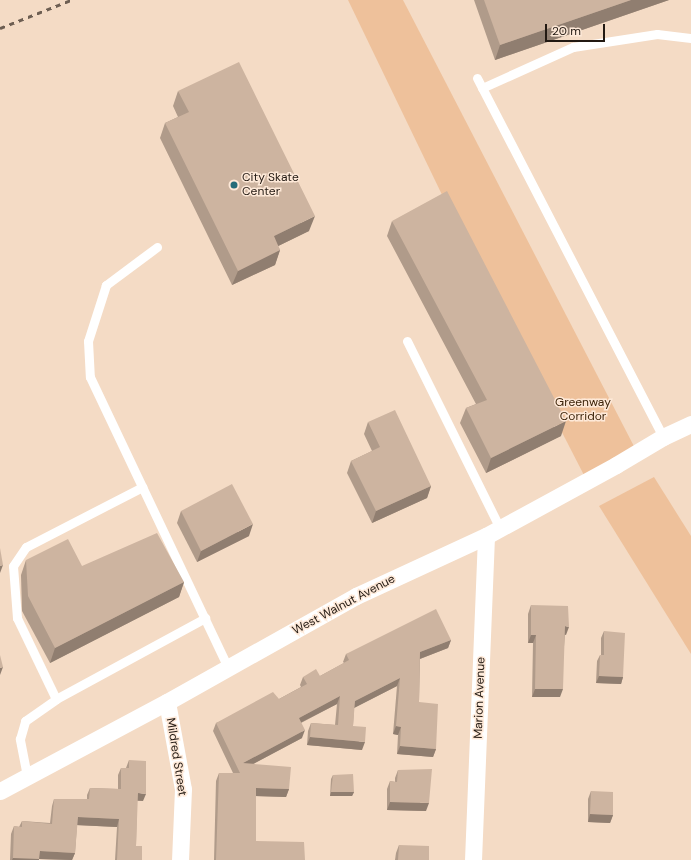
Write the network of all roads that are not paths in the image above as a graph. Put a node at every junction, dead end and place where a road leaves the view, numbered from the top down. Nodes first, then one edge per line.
1 (691, 38) edge
2 (477, 78) dead end
3 (482, 88) junction
4 (157, 247) dead end
5 (407, 341) dead end
6 (691, 424) edge
7 (663, 437) junction
8 (142, 487) junction
9 (493, 532) junction
10 (205, 618) junction
11 (228, 668) junction
12 (56, 699) junction
13 (167, 702) junction
14 (27, 776) junction
15 (0, 791) edge
16 (180, 860) edge
17 (473, 860) edge

1 - 3 lane
2 - 3 lane
3 - 7 lane
4 - 8 lane
5 - 9 lane
6 - 7 street, West Walnut Avenue
7 - 9 street, West Walnut Avenue
8 - 10 lane
8 - 12 lane
9 - 11 street, West Walnut Avenue
9 - 17 street, Marion Avenue
10 - 11 lane
10 - 12 lane
11 - 13 street, West Walnut Avenue
12 - 14 lane
13 - 14 street, West Walnut Avenue
13 - 16 street, Mildred Street
14 - 15 street, West Walnut Avenue

